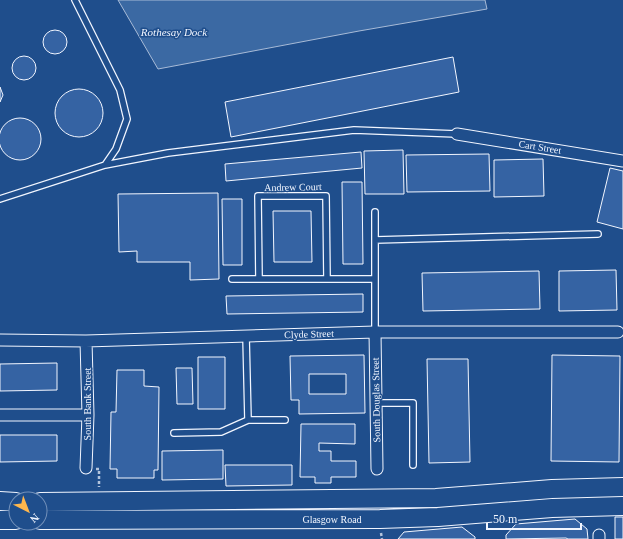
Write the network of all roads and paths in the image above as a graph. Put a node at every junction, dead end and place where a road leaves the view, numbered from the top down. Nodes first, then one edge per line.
1 (75, 0) edge
2 (456, 134) joint
3 (623, 161) edge
4 (105, 165) junction
5 (0, 199) edge
6 (375, 212) dead end
7 (598, 234) dead end
8 (375, 240) junction
9 (232, 279) dead end
10 (259, 279) junction
11 (327, 279) junction
12 (375, 280) junction
13 (375, 332) junction
14 (618, 332) dead end
15 (246, 336) junction
16 (0, 340) edge
17 (86, 341) junction
18 (376, 403) junction
19 (0, 415) edge
20 (88, 415) junction
21 (248, 420) junction
22 (285, 420) dead end
23 (174, 433) dead end
24 (413, 464) dead end
25 (86, 468) joint
26 (377, 469) dead end
27 (623, 486) edge
28 (48, 502) edge
29 (98, 502) junction
30 (623, 506) edge
31 (48, 520) edge

1 - 4 lane
2 - 3 street, Cart Street
2 - 4 lane
4 - 5 lane
6 - 8 lane
7 - 8 lane
8 - 12 lane
9 - 10 lane
10 - 11 lane
10 - 11 lane, Andrew Court
11 - 12 lane
12 - 13 lane
13 - 14 street, Clyde Street
13 - 15 street, Clyde Street
13 - 18 street, South Douglas Street
15 - 17 street, Clyde Street
15 - 21 lane
16 - 17 street, Clyde Street
17 - 20 street, South Bank Street
18 - 24 lane
18 - 26 street, South Douglas Street
19 - 20 street
20 - 25 street, South Bank Street
21 - 22 lane
21 - 23 lane
25 - 29 path
27 - 29 main road, Glasgow Road
28 - 29 main road, Glasgow Road
30 - 31 main road, Glasgow Road

